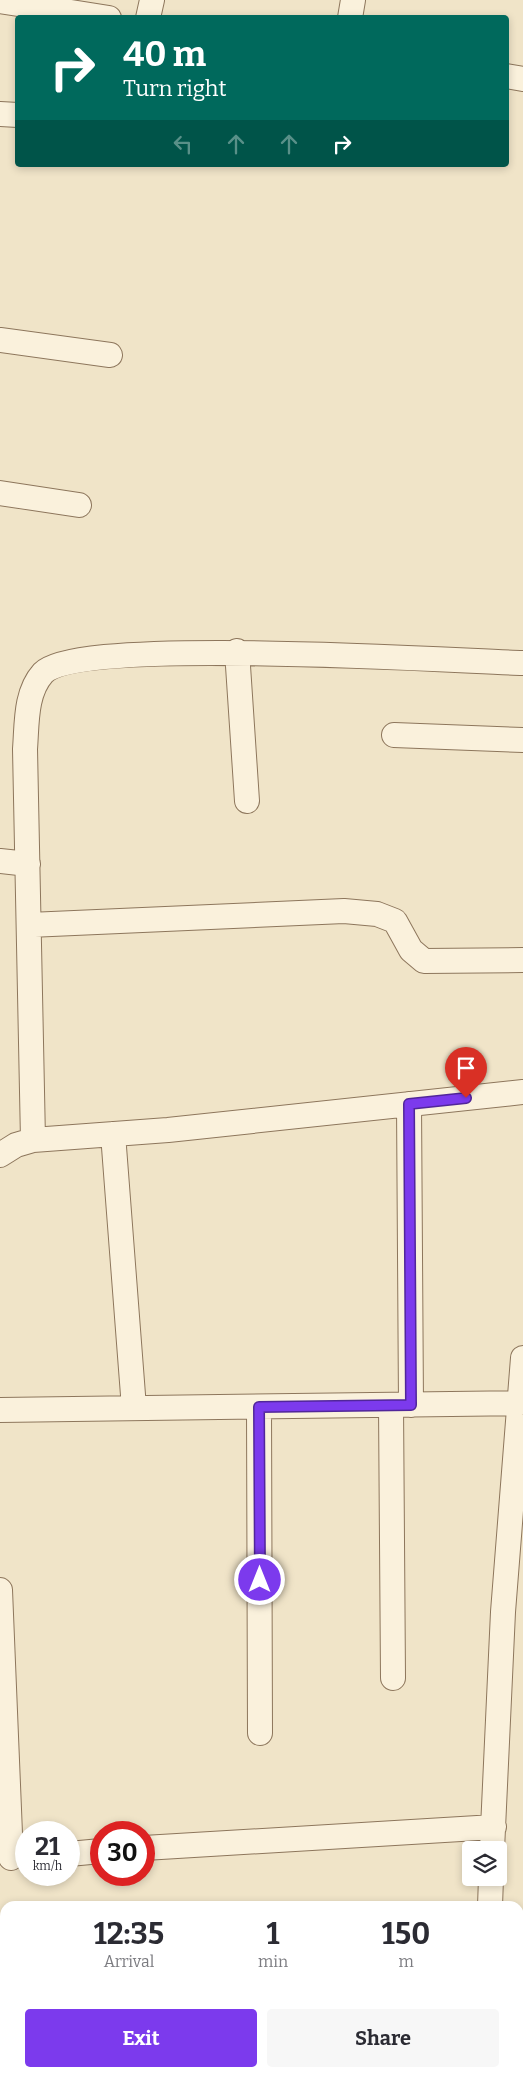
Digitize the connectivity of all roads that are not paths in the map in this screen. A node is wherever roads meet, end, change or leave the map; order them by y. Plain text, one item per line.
1 (152, 0) edge
2 (354, 0) edge
3 (0, 1) edge
4 (90, 15) edge
5 (149, 15) edge
6 (351, 15) edge
7 (509, 77) edge
8 (523, 79) edge
9 (0, 114) edge
10 (15, 115) edge
11 (0, 340) edge
12 (110, 355) dead end
13 (0, 493) edge
14 (79, 505) dead end
15 (237, 652) junction
16 (523, 664) edge
17 (394, 735) dead end
18 (523, 740) edge
19 (247, 801) dead end
20 (0, 860) edge
21 (28, 864) junction
22 (29, 925) junction
23 (523, 960) edge
24 (523, 1092) edge
25 (409, 1104) junction
26 (113, 1134) junction
27 (33, 1140) junction
28 (0, 1155) edge
29 (523, 1358) edge
30 (520, 1403) junction
31 (401, 1405) junction
32 (259, 1407) junction
33 (134, 1408) junction
34 (0, 1410) edge
35 (0, 1590) edge
36 (513, 1613) edge
37 (393, 1678) dead end
38 (260, 1733) dead end
39 (493, 1838) edge
40 (155, 1848) edge
41 (12, 1858) edge
42 (491, 1886) edge
43 (490, 1901) edge
44 (168, 2077) edge
45 (220, 2077) edge

1 - 5 street
2 - 6 street
3 - 4 street
7 - 8 street
9 - 10 street
11 - 12 street
13 - 14 street
15 - 16 street
15 - 19 street
15 - 21 street
17 - 18 street
20 - 21 street
21 - 22 street
22 - 23 street
22 - 27 street
24 - 25 street
25 - 26 street
25 - 31 street
26 - 27 street
26 - 33 street
27 - 28 street
29 - 30 street
30 - 31 street
30 - 36 street
31 - 32 street
31 - 37 street
32 - 33 street
32 - 38 street
33 - 34 street
35 - 41 street
36 - 39 street
39 - 40 street
42 - 43 street
44 - 45 lane

